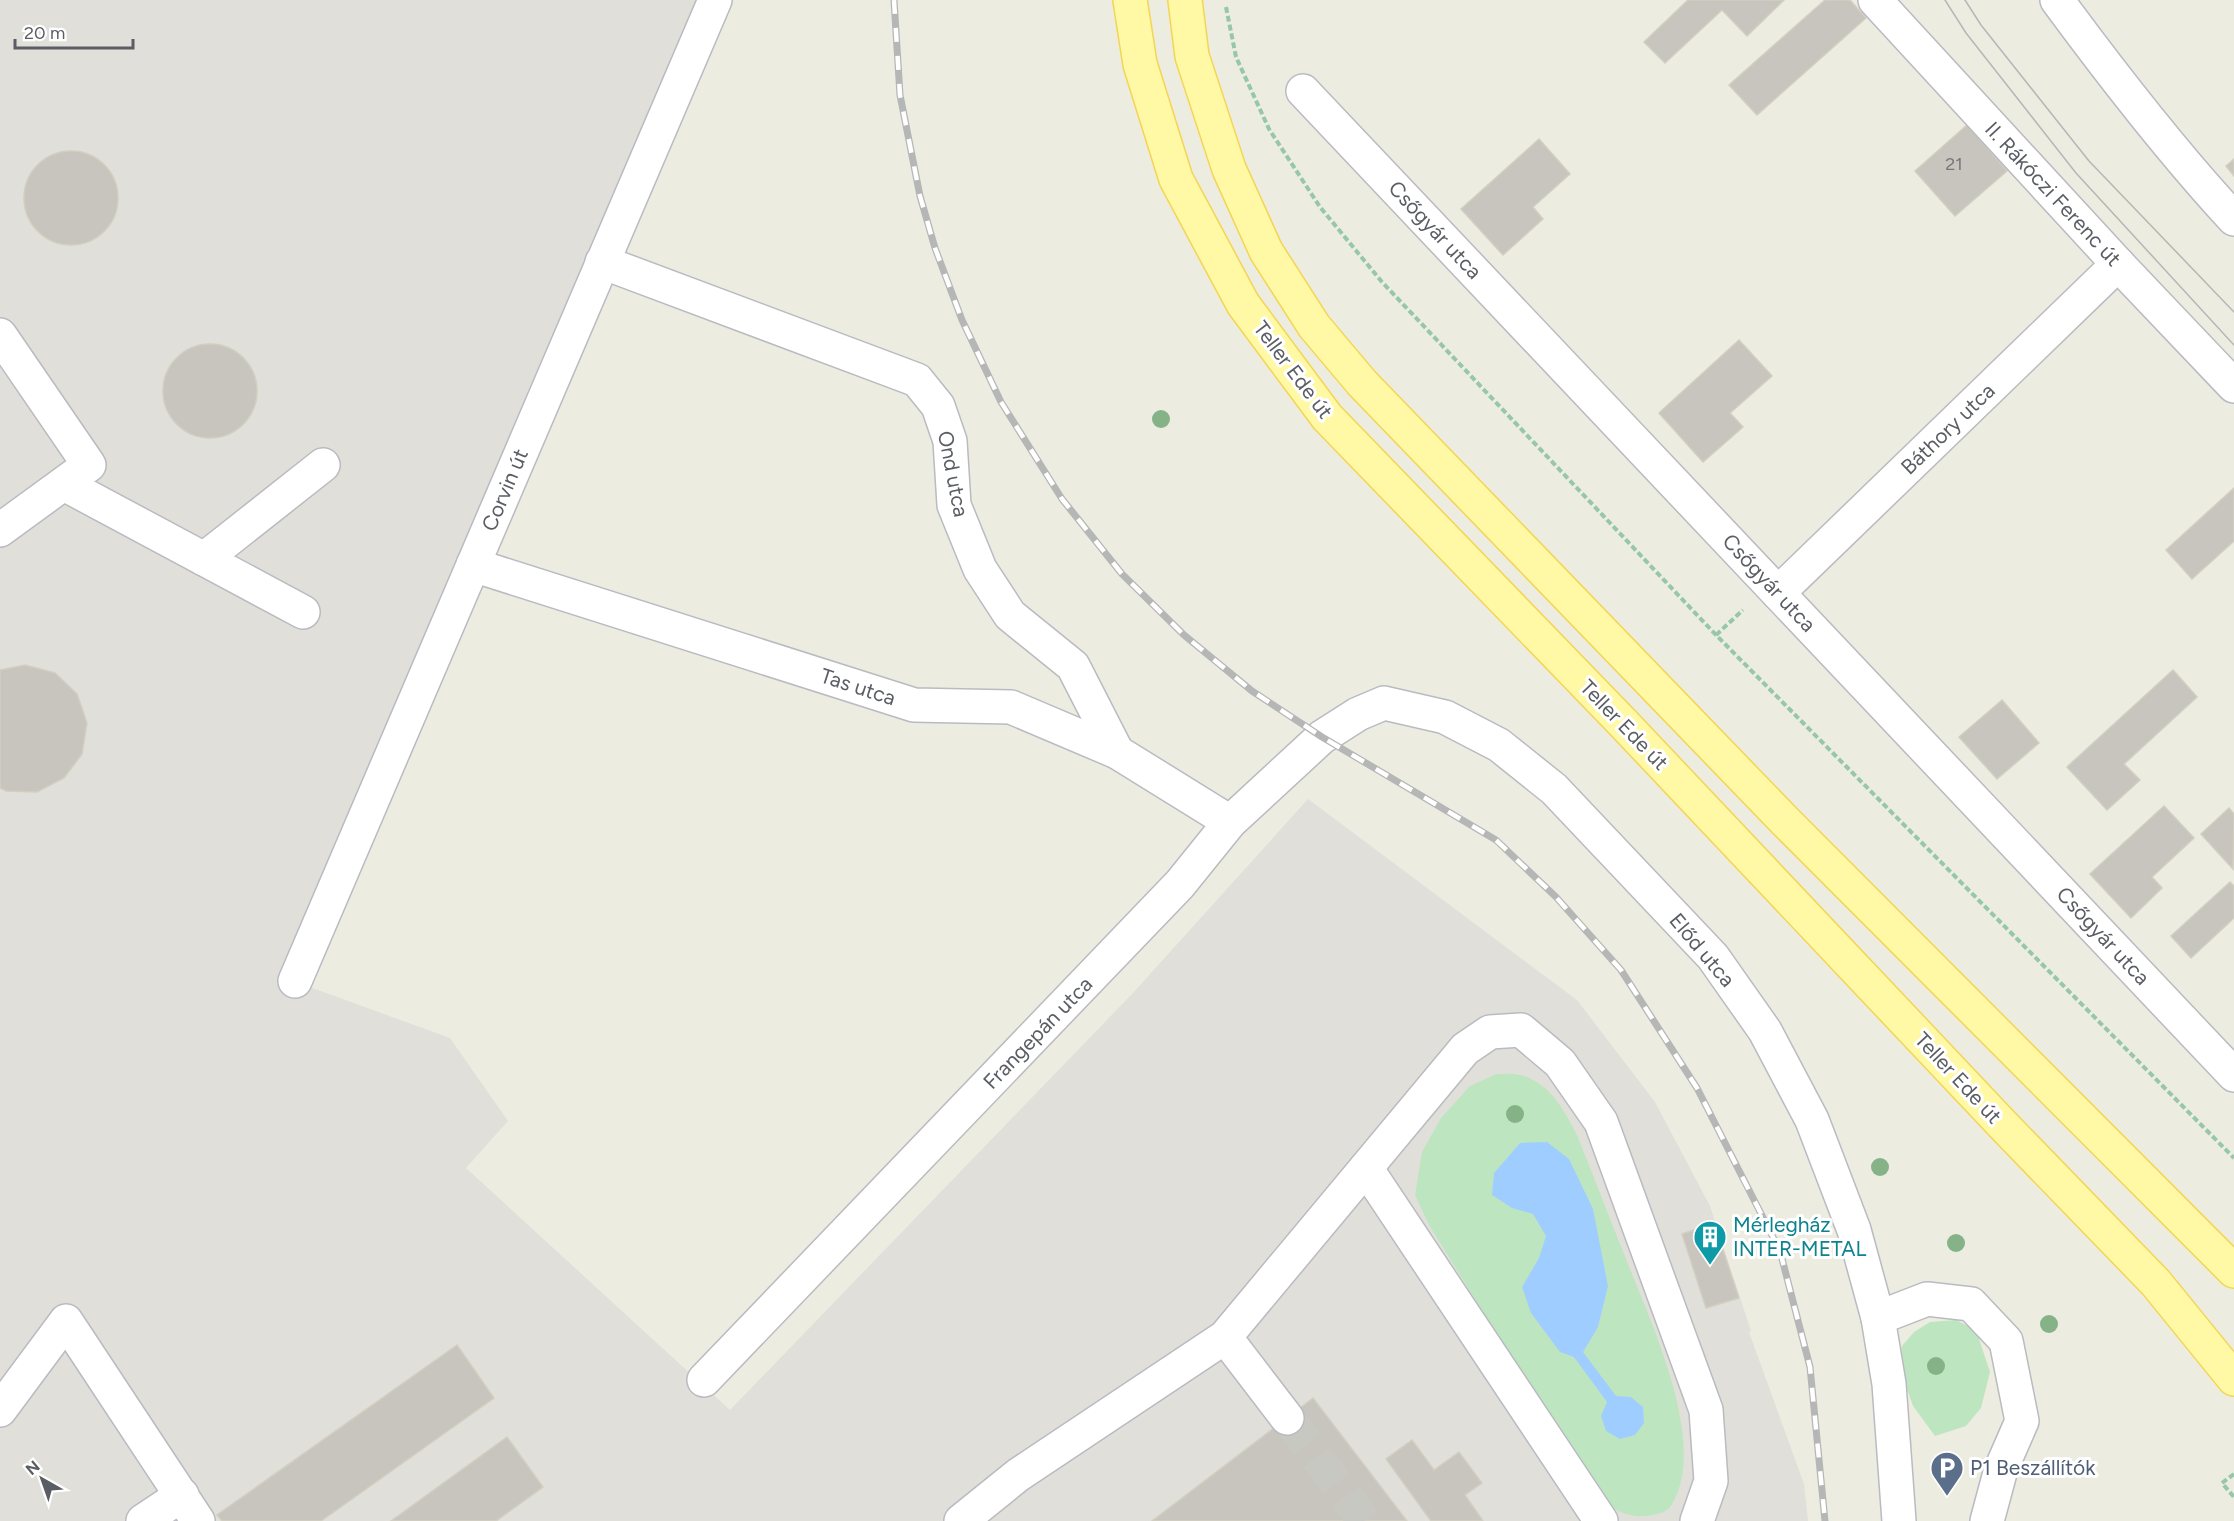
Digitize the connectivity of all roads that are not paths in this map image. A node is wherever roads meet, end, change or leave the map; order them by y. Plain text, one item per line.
1 (715, 0) edge
2 (1130, 0) edge
3 (1185, 0) edge
4 (1875, 0) edge
5 (2057, 0) edge
6 (1303, 91) dead end
7 (2234, 219) edge
8 (602, 262) junction
9 (2118, 264) junction
10 (0, 335) edge
11 (2234, 386) edge
12 (323, 465) dead end
13 (64, 484) junction
14 (0, 530) edge
15 (204, 559) junction
16 (473, 564) junction
17 (1778, 593) junction
18 (303, 612) dead end
19 (1384, 702) joint
20 (1117, 752) junction
21 (1230, 822) junction
22 (296, 981) dead end
23 (2234, 1075) edge
24 (1366, 1168) junction
25 (2234, 1271) edge
26 (1878, 1318) junction
27 (1225, 1336) junction
28 (2234, 1379) edge
29 (704, 1380) dead end
30 (0, 1410) edge
31 (1287, 1418) tunnel mouth
32 (190, 1508) edge
33 (143, 1521) edge
34 (961, 1521) edge
35 (1601, 1521) edge
36 (1697, 1521) edge
37 (1899, 1521) edge
38 (1987, 1521) edge

1 - 8 street, Corvin út
2 - 28 main road, Teller Ede út
3 - 25 main road, Teller Ede út
4 - 9 street, II. Rákóczi Ferenc út
5 - 7 street
6 - 17 street, Csőgyár utca
8 - 16 street, Corvin út
8 - 20 street, Ond utca
9 - 11 street, II. Rákóczi Ferenc út
9 - 17 street, Báthory utca
10 - 13 street
12 - 15 street
13 - 14 street
13 - 15 street
15 - 18 street
16 - 20 street, Tas utca
16 - 22 street, Corvin út
17 - 23 street, Csőgyár utca
19 - 21 street, Frangepán utca
19 - 26 street, Előd utca
20 - 21 street, Tas utca
21 - 29 street, Frangepán utca
24 - 27 street
24 - 35 street
24 - 36 street
26 - 37 street, Előd utca
26 - 38 street
27 - 31 street
27 - 34 street
30 - 32 street
32 - 33 street

